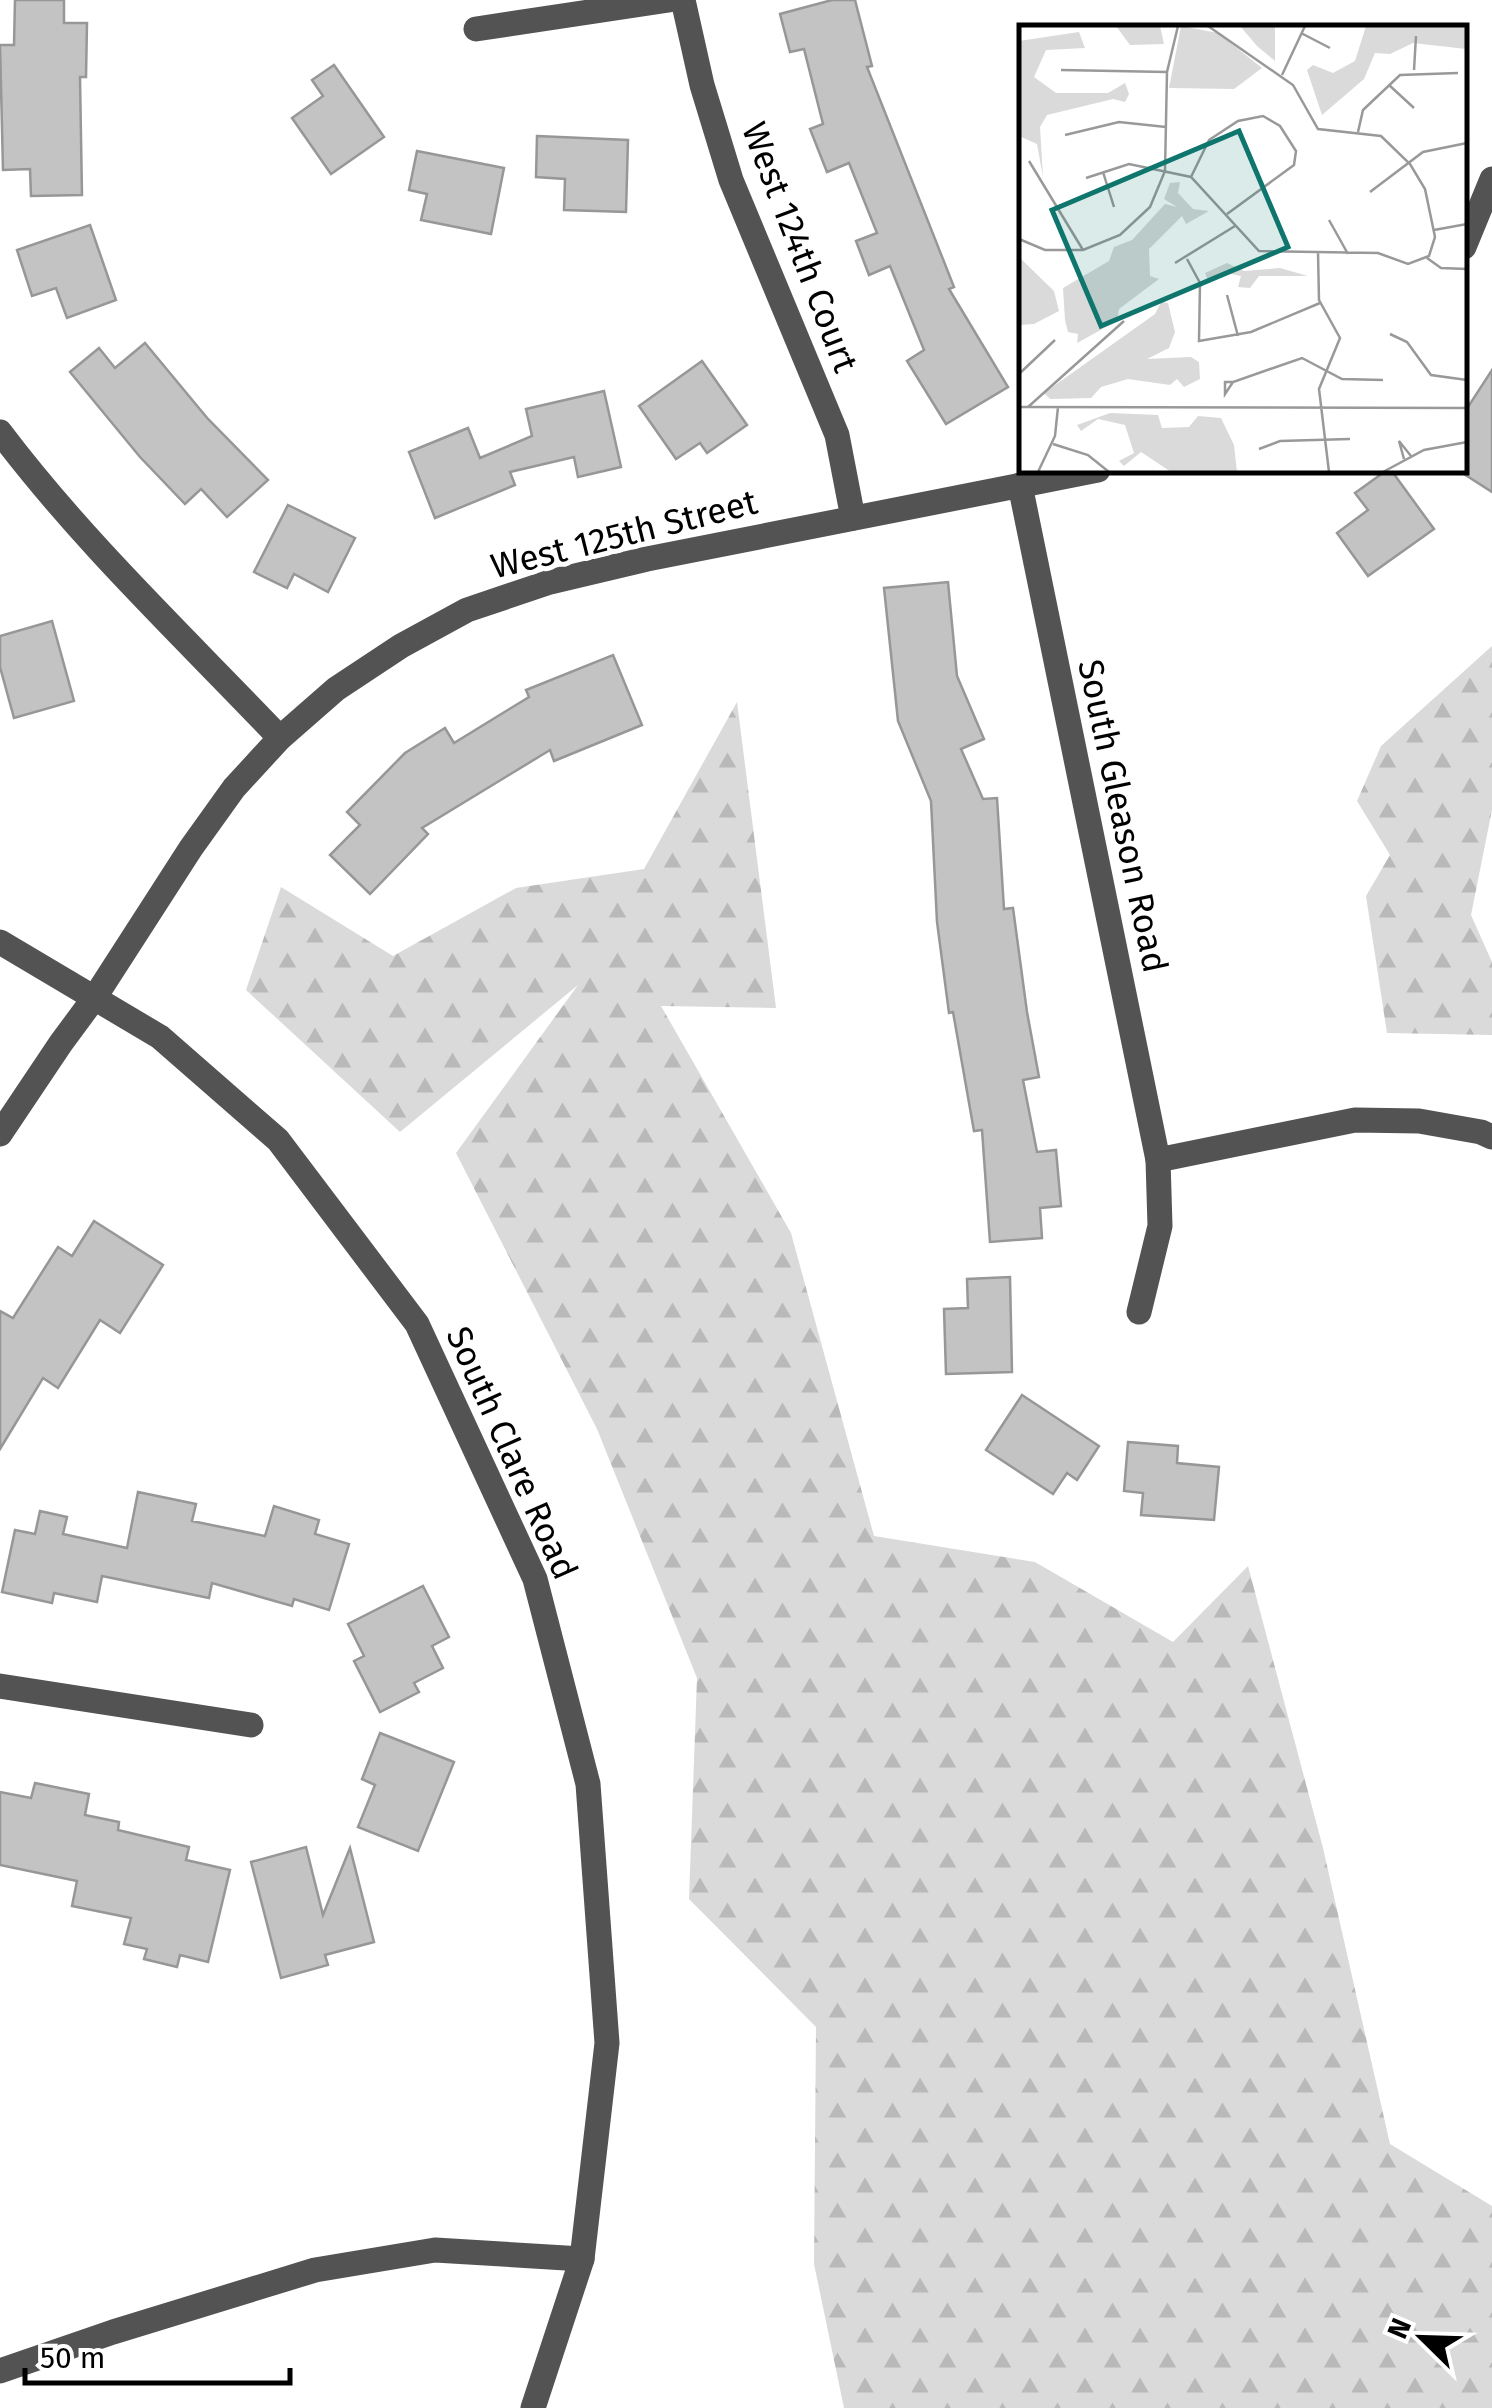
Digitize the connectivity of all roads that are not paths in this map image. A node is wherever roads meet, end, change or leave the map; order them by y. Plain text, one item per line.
1 (669, 0) edge
2 (682, 0) edge
3 (476, 29) dead end
4 (1492, 180) edge
5 (1467, 240) edge
6 (0, 432) edge
7 (1088, 472) edge
8 (1020, 485) junction
9 (854, 518) junction
10 (280, 738) junction
11 (0, 942) edge
12 (96, 997) junction
13 (0, 1134) edge
14 (1492, 1137) edge
15 (1158, 1160) junction
16 (1140, 1312) dead end
17 (0, 1686) edge
18 (252, 1725) dead end
19 (582, 2259) junction
20 (0, 2371) edge
21 (533, 2408) edge

1 - 3 street
2 - 9 street, West 124th Court
4 - 5 street
6 - 10 street
7 - 8 street, West 125th Street
8 - 9 street, West 125th Street
8 - 15 street, South Gleason Road
9 - 10 street, West 125th Street
10 - 12 street, West 125th Street
11 - 12 street, South Clare Road
12 - 13 street, West 125th Street
12 - 19 street, South Clare Road
14 - 15 street
15 - 16 street, South Gleason Road
17 - 18 street
19 - 20 street
19 - 21 street, South Clare Road

